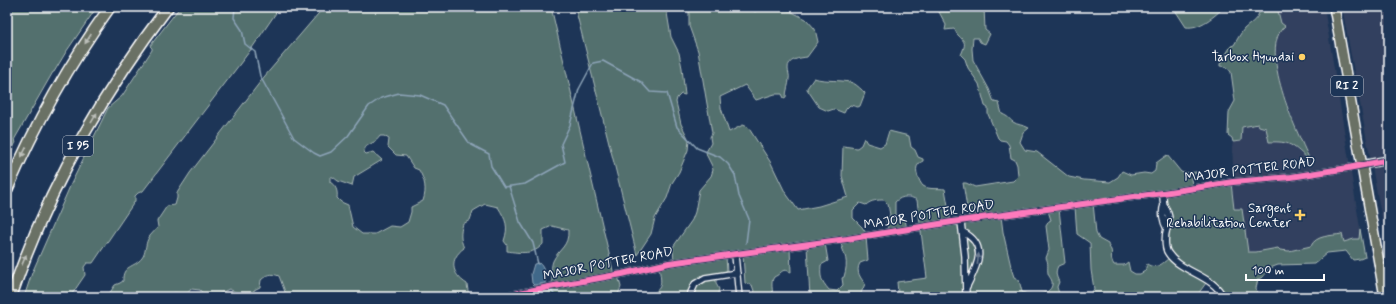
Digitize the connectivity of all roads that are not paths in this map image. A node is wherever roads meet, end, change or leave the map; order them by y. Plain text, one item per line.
1 (110, 7) edge
2 (168, 7) edge
3 (1334, 7) edge
4 (1389, 160) edge
5 (1362, 165) junction
6 (7, 190) edge
7 (1163, 193) junction
8 (961, 222) junction
9 (963, 232) junction
10 (735, 255) junction
11 (737, 273) junction
12 (965, 290) junction
13 (11, 297) edge
14 (500, 297) edge
15 (689, 297) edge
16 (739, 297) edge
17 (966, 297) edge
18 (1223, 297) edge
19 (1385, 297) edge

1 -> 6 highway
13 -> 2 highway, I 95
3 - 5 main road, RI 2
4 - 5 street
5 - 7 street, MAJOR POTTER ROAD
5 - 19 main road, RI 2
7 - 8 street, MAJOR POTTER ROAD
7 - 18 street
8 - 9 street
8 - 10 street, MAJOR POTTER ROAD
9 - 12 street
12 -> 9 street
10 - 11 street
10 - 14 street, MAJOR POTTER ROAD
11 - 15 street
11 - 16 street
12 - 17 street

